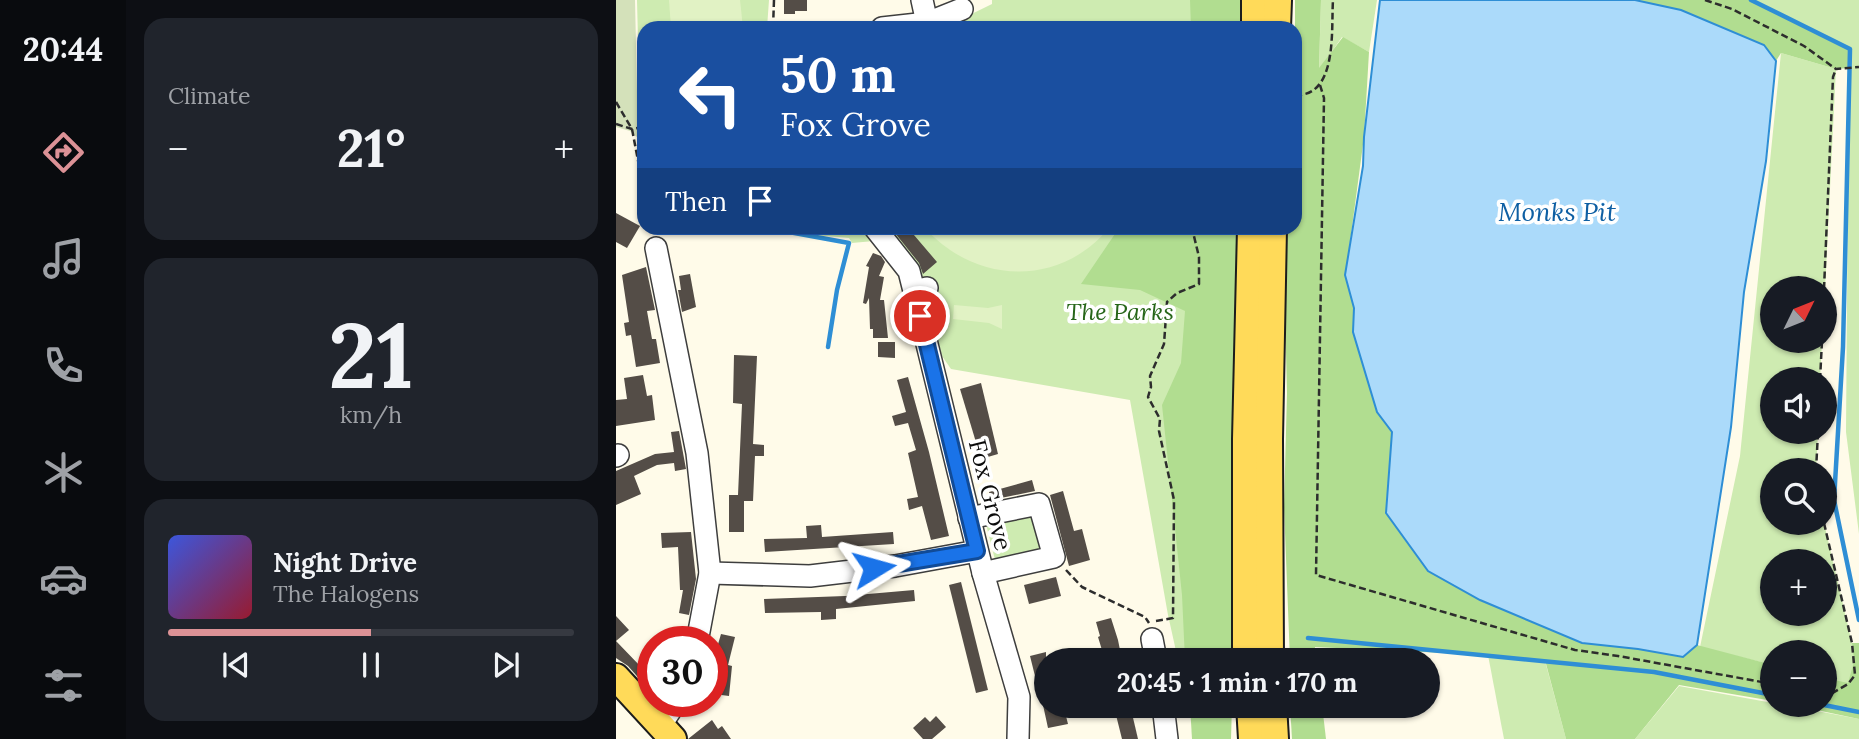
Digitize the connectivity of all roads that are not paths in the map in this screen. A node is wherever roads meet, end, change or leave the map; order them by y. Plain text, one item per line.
1 (922, 0) edge
2 (1255, 0) edge
3 (1278, 0) edge
4 (962, 9) dead end
5 (927, 21) edge
6 (932, 21) edge
7 (1255, 21) edge
8 (1277, 21) edge
9 (881, 235) edge
10 (1251, 235) edge
11 (1273, 235) edge
12 (656, 248) dead end
13 (969, 519) junction
14 (977, 551) junction
15 (710, 573) junction
16 (982, 573) junction
17 (700, 626) edge
18 (1247, 648) edge
19 (1270, 648) edge
20 (616, 677) edge
21 (1165, 718) edge
22 (1251, 718) edge
23 (1274, 718) edge
24 (1017, 731) edge
25 (667, 732) edge
26 (1167, 739) edge
27 (1252, 739) edge
28 (1275, 739) edge

1 - 5 street
2 - 7 main road
3 - 8 main road
4 - 6 street
9 - 13 street, Fox Grove
10 - 18 main road
11 - 19 main road
12 - 15 street
13 - 14 street, Fox Grove
13 - 16 street
14 - 15 street
14 - 16 street, Fox Grove
15 - 17 street
16 - 24 street, Fox Grove
20 - 25 main road
21 - 26 street
22 - 27 main road
23 - 28 main road

